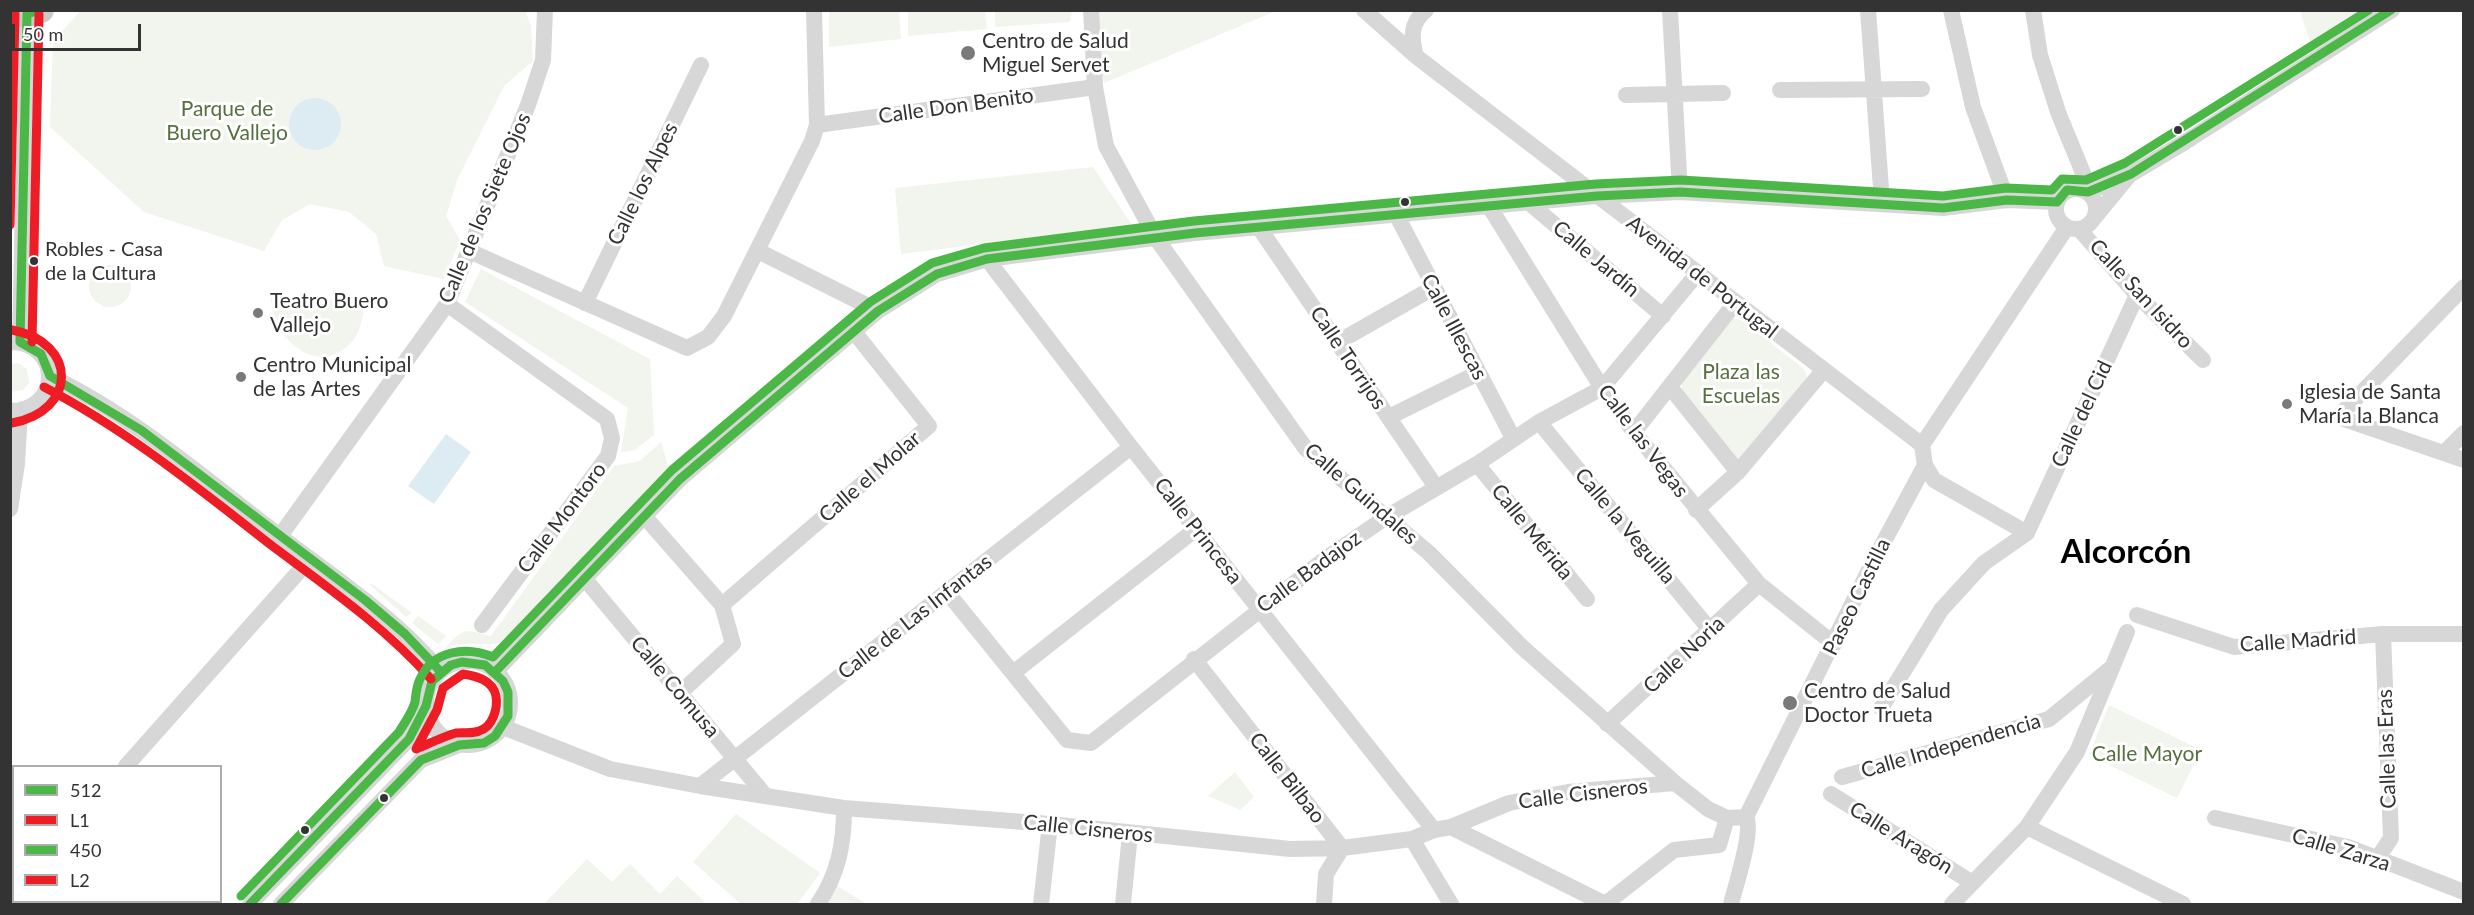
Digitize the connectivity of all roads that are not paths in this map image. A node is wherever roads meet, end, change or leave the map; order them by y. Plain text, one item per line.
1 (545, 10) edge
2 (814, 10) edge
3 (1091, 10) edge
4 (1426, 10) edge
5 (1670, 10) edge
6 (1868, 10) edge
7 (1951, 10) edge
8 (2033, 10) edge
9 (2392, 10) edge
10 (26, 12) edge
11 (1368, 12) edge
12 (1417, 57) junction
13 (701, 65) dead end
14 (1095, 87) junction
15 (1922, 89) dead end
16 (1780, 90) dead end
17 (1874, 90) junction
18 (1675, 93) junction
19 (1724, 93) dead end
20 (1626, 95) dead end
21 (817, 125) junction
22 (2131, 174) junction
23 (2083, 190) junction
24 (1680, 192) junction
25 (1597, 196) junction
26 (2007, 200) junction
27 (1528, 202) junction
28 (1882, 202) junction
29 (2057, 202) junction
30 (1489, 207) junction
31 (1397, 216) junction
32 (2095, 217) junction
33 (2073, 228) junction
34 (1260, 229) junction
35 (1156, 238) junction
36 (469, 251) junction
37 (758, 251) junction
38 (987, 259) junction
39 (1697, 274) junction
40 (2463, 287) edge
41 (1433, 288) junction
42 (2137, 295) junction
43 (585, 303) junction
44 (1735, 303) junction
45 (447, 304) junction
46 (878, 311) junction
47 (1663, 316) junction
48 (855, 333) junction
49 (15, 342) edge
50 (1338, 342) junction
51 (2203, 360) dead end
52 (1823, 371) junction
53 (1478, 373) junction
54 (50, 376) junction
55 (1670, 387) junction
56 (1602, 388) junction
57 (15, 411) edge
58 (1389, 417) junction
59 (1539, 422) junction
60 (1634, 432) junction
61 (2463, 433) edge
62 (1514, 438) junction
63 (1922, 445) junction
64 (1131, 447) junction
65 (2444, 453) junction
66 (2463, 460) edge
67 (1477, 464) junction
68 (1925, 465) junction
69 (1738, 472) junction
70 (1436, 487) junction
71 (10, 509) edge
72 (1696, 510) junction
73 (645, 517) junction
74 (1385, 518) junction
75 (1196, 529) junction
76 (2027, 533) junction
77 (280, 536) junction
78 (310, 559) junction
79 (584, 578) junction
80 (1759, 584) junction
81 (947, 592) junction
82 (1587, 599) dead end
83 (722, 605) junction
84 (1258, 608) junction
85 (2137, 615) dead end
86 (482, 625) dead end
87 (1711, 631) junction
88 (2127, 632) dead end
89 (2383, 634) junction
90 (2463, 634) edge
91 (1834, 644) junction
92 (1194, 660) junction
93 (2114, 667) junction
94 (440, 671) junction
95 (495, 672) junction
96 (1013, 673) junction
97 (680, 693) junction
98 (426, 706) junction
99 (1881, 708) dead end
100 (1607, 724) junction
101 (503, 727) junction
102 (459, 745) junction
103 (735, 759) junction
104 (127, 765) edge
105 (1842, 777) dead end
106 (1675, 783) junction
107 (700, 786) junction
108 (1831, 794) dead end
109 (765, 795) junction
110 (844, 808) junction
111 (1746, 817) junction
112 (1727, 818) junction
113 (2215, 818) dead end
114 (1050, 824) junction
115 (2027, 827) junction
116 (1442, 828) junction
117 (1130, 834) junction
118 (1412, 839) junction
119 (1719, 845) junction
120 (1342, 848) junction
121 (1744, 850) junction
122 (2377, 859) junction
123 (1971, 882) junction
124 (2463, 892) edge
125 (250, 904) edge
126 (280, 904) edge
127 (818, 904) edge
128 (1041, 904) edge
129 (1124, 904) edge
130 (1324, 904) edge
131 (1451, 904) edge
132 (1731, 904) edge
133 (1952, 904) edge
134 (2183, 904) edge

1 - 36 street, Calle de los Siete Ojos
2 - 21 street
3 - 14 street, Calle Guindales
4 - 12 street
5 - 18 street
6 - 17 street
7 - 26 street
8 - 23 street
9 - 22 street
10 - 49 street
11 - 12 street, Avenida de Portugal
12 - 25 street, Avenida de Portugal
13 - 43 street, Calle los Alpes
14 - 21 street, Calle Don Benito
14 - 35 street, Calle Guindales
15 - 17 street
16 - 17 street
17 - 28 street
18 - 19 street
18 - 20 street
18 - 24 street
21 - 37 street
22 - 23 street
22 - 32 street
23 - 29 street
23 - 32 street
24 - 25 street
24 - 28 street
25 - 27 street
25 - 39 street, Avenida de Portugal
26 - 28 street
26 - 29 street
27 - 30 street
27 - 47 street, Calle Jardín
29 - 33 street
30 - 31 street
30 - 56 street, Calle las Vegas
31 - 34 street
31 - 41 street, Calle Illescas
32 - 33 street
33 - 42 street, Calle San Isidro
33 - 63 street
34 - 35 street
34 - 50 street, Calle Torrijos
35 - 38 street
35 - 74 street, Calle Guindales
36 - 43 street
36 - 45 street, Calle de los Siete Ojos
37 - 43 street
37 - 46 street
38 - 46 street
38 - 64 street, Calle Princesa
39 - 44 street, Avenida de Portugal
39 - 47 street, Calle Badajoz
40 - 65 street
41 - 50 street
41 - 53 street, Calle Illescas
42 - 51 street, Calle San Isidro
42 - 76 street, Calle del Cid
44 - 52 street, Avenida de Portugal
44 - 55 street
45 - 77 street, Calle de los Siete Ojos
45 - 86 street, Calle Montoro
46 - 48 street
47 - 56 street, Calle Badajoz
48 - 73 street
48 - 83 street, Calle el Molar
49 - 54 street
50 - 58 street, Calle Torrijos
52 - 63 street, Avenida de Portugal
52 - 69 street
53 - 58 street
53 - 62 street, Calle Illescas
54 - 57 street
54 - 77 street
55 - 60 street
55 - 69 street
56 - 59 street, Calle Badajoz
56 - 60 street, Calle las Vegas
57 - 71 street
58 - 70 street, Calle Torrijos
59 - 62 street, Calle Badajoz
59 - 87 street, Calle la Veguilla
60 - 72 street, Calle las Vegas
61 - 65 street
62 - 67 street, Calle Badajoz
63 - 68 street
64 - 75 street, Calle Princesa
64 - 81 street, Calle de Las Infantas
65 - 66 street
67 - 70 street, Calle Badajoz
67 - 82 street, Calle Mérida
68 - 76 street
68 - 91 street, Paseo Castilla
69 - 72 street
70 - 74 street, Calle Badajoz
72 - 80 street, Calle las Vegas
73 - 79 street
73 - 83 street
74 - 84 street, Calle Badajoz
74 - 100 street, Calle Guindales
75 - 84 street, Calle Princesa
75 - 96 street
76 - 99 street
77 - 78 street
78 - 94 street
78 - 104 street
79 - 95 street
79 - 97 street, Calle Comusa
80 - 87 street, Calle Noria
80 - 91 street, Calle las Vegas
81 - 96 street, Calle Badajoz
81 - 103 street, Calle de Las Infantas
83 - 97 street
84 - 92 street, Calle Badajoz
84 - 116 street, Calle Princesa
85 - 89 street, Calle Madrid
87 - 100 street, Calle Noria
88 - 93 street
89 - 90 street, Calle Madrid
89 - 122 street, Calle las Eras
91 - 111 street, Paseo Castilla
92 - 96 street, Calle Badajoz
92 - 120 street, Calle Bilbao
93 - 105 street, Calle Independencia
93 - 115 street
94 - 95 street
94 - 98 street
95 - 101 street
97 - 103 street, Calle Comusa
98 - 102 street
98 - 125 street
100 - 106 street, Calle Guindales
101 - 102 street
101 - 107 street, Calle Cisneros
102 - 126 street
103 - 107 street, Calle de Las Infantas
103 - 109 street, Calle Comusa
106 - 112 street
106 - 116 street, Calle Cisneros
107 - 109 street, Calle Cisneros
108 - 123 street, Calle Aragón
109 - 110 street, Calle Cisneros
110 - 114 street, Calle Cisneros
110 - 127 street
111 - 112 street
111 - 121 street
112 - 119 street
113 - 122 street, Calle Zarza
114 - 117 street, Calle Cisneros
114 - 128 street
115 - 123 street
115 - 134 street
116 - 118 street, Calle Cisneros
116 - 119 street
117 - 120 street, Calle Cisneros
117 - 129 street
118 - 120 street, Calle Cisneros
118 - 131 street
119 - 121 street
120 - 130 street
121 - 132 street
122 - 124 street, Calle Zarza
123 - 133 street

